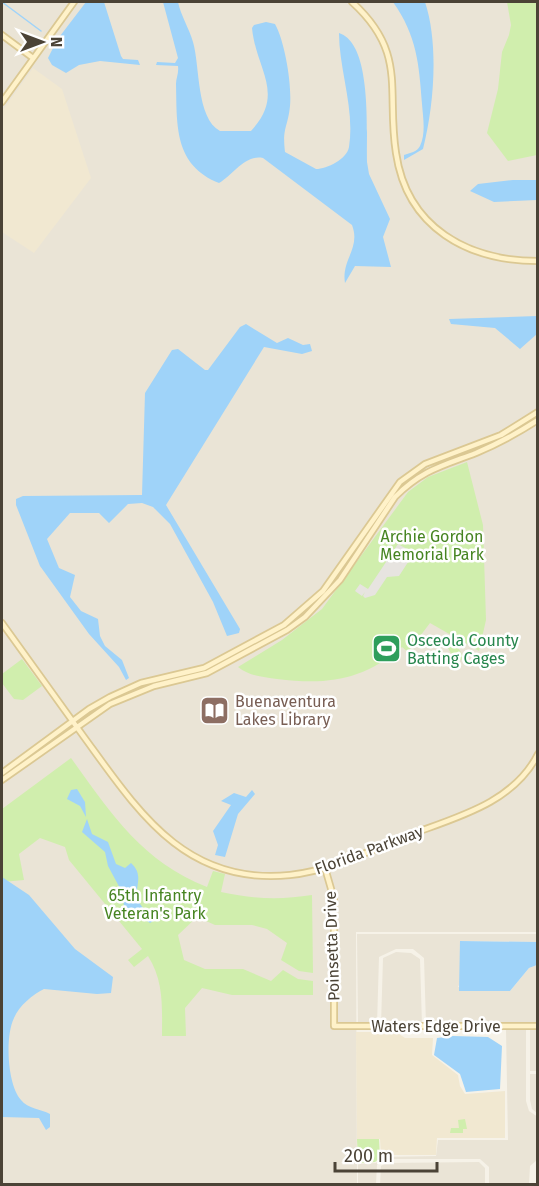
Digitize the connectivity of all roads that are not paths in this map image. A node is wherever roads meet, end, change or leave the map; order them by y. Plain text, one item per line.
1 (74, 2) edge
2 (352, 2) edge
3 (2, 35) edge
4 (33, 58) junction
5 (2, 102) edge
6 (537, 261) edge
7 (535, 414) edge
8 (537, 420) edge
9 (2, 623) edge
10 (74, 723) junction
11 (537, 754) edge
12 (2, 773) edge
13 (2, 780) edge
14 (325, 868) junction
15 (334, 1026) joint
16 (537, 1026) edge

1 - 4 street
2 - 6 street
3 - 4 street
4 - 5 street
7 - 8 street
7 - 10 street
8 - 10 street
9 - 10 street, Florida Parkway
10 - 12 street
10 - 13 street
10 - 14 street, Florida Parkway
11 - 14 street, Florida Parkway
14 - 15 street, Poinsetta Drive
15 - 16 street, Waters Edge Drive

